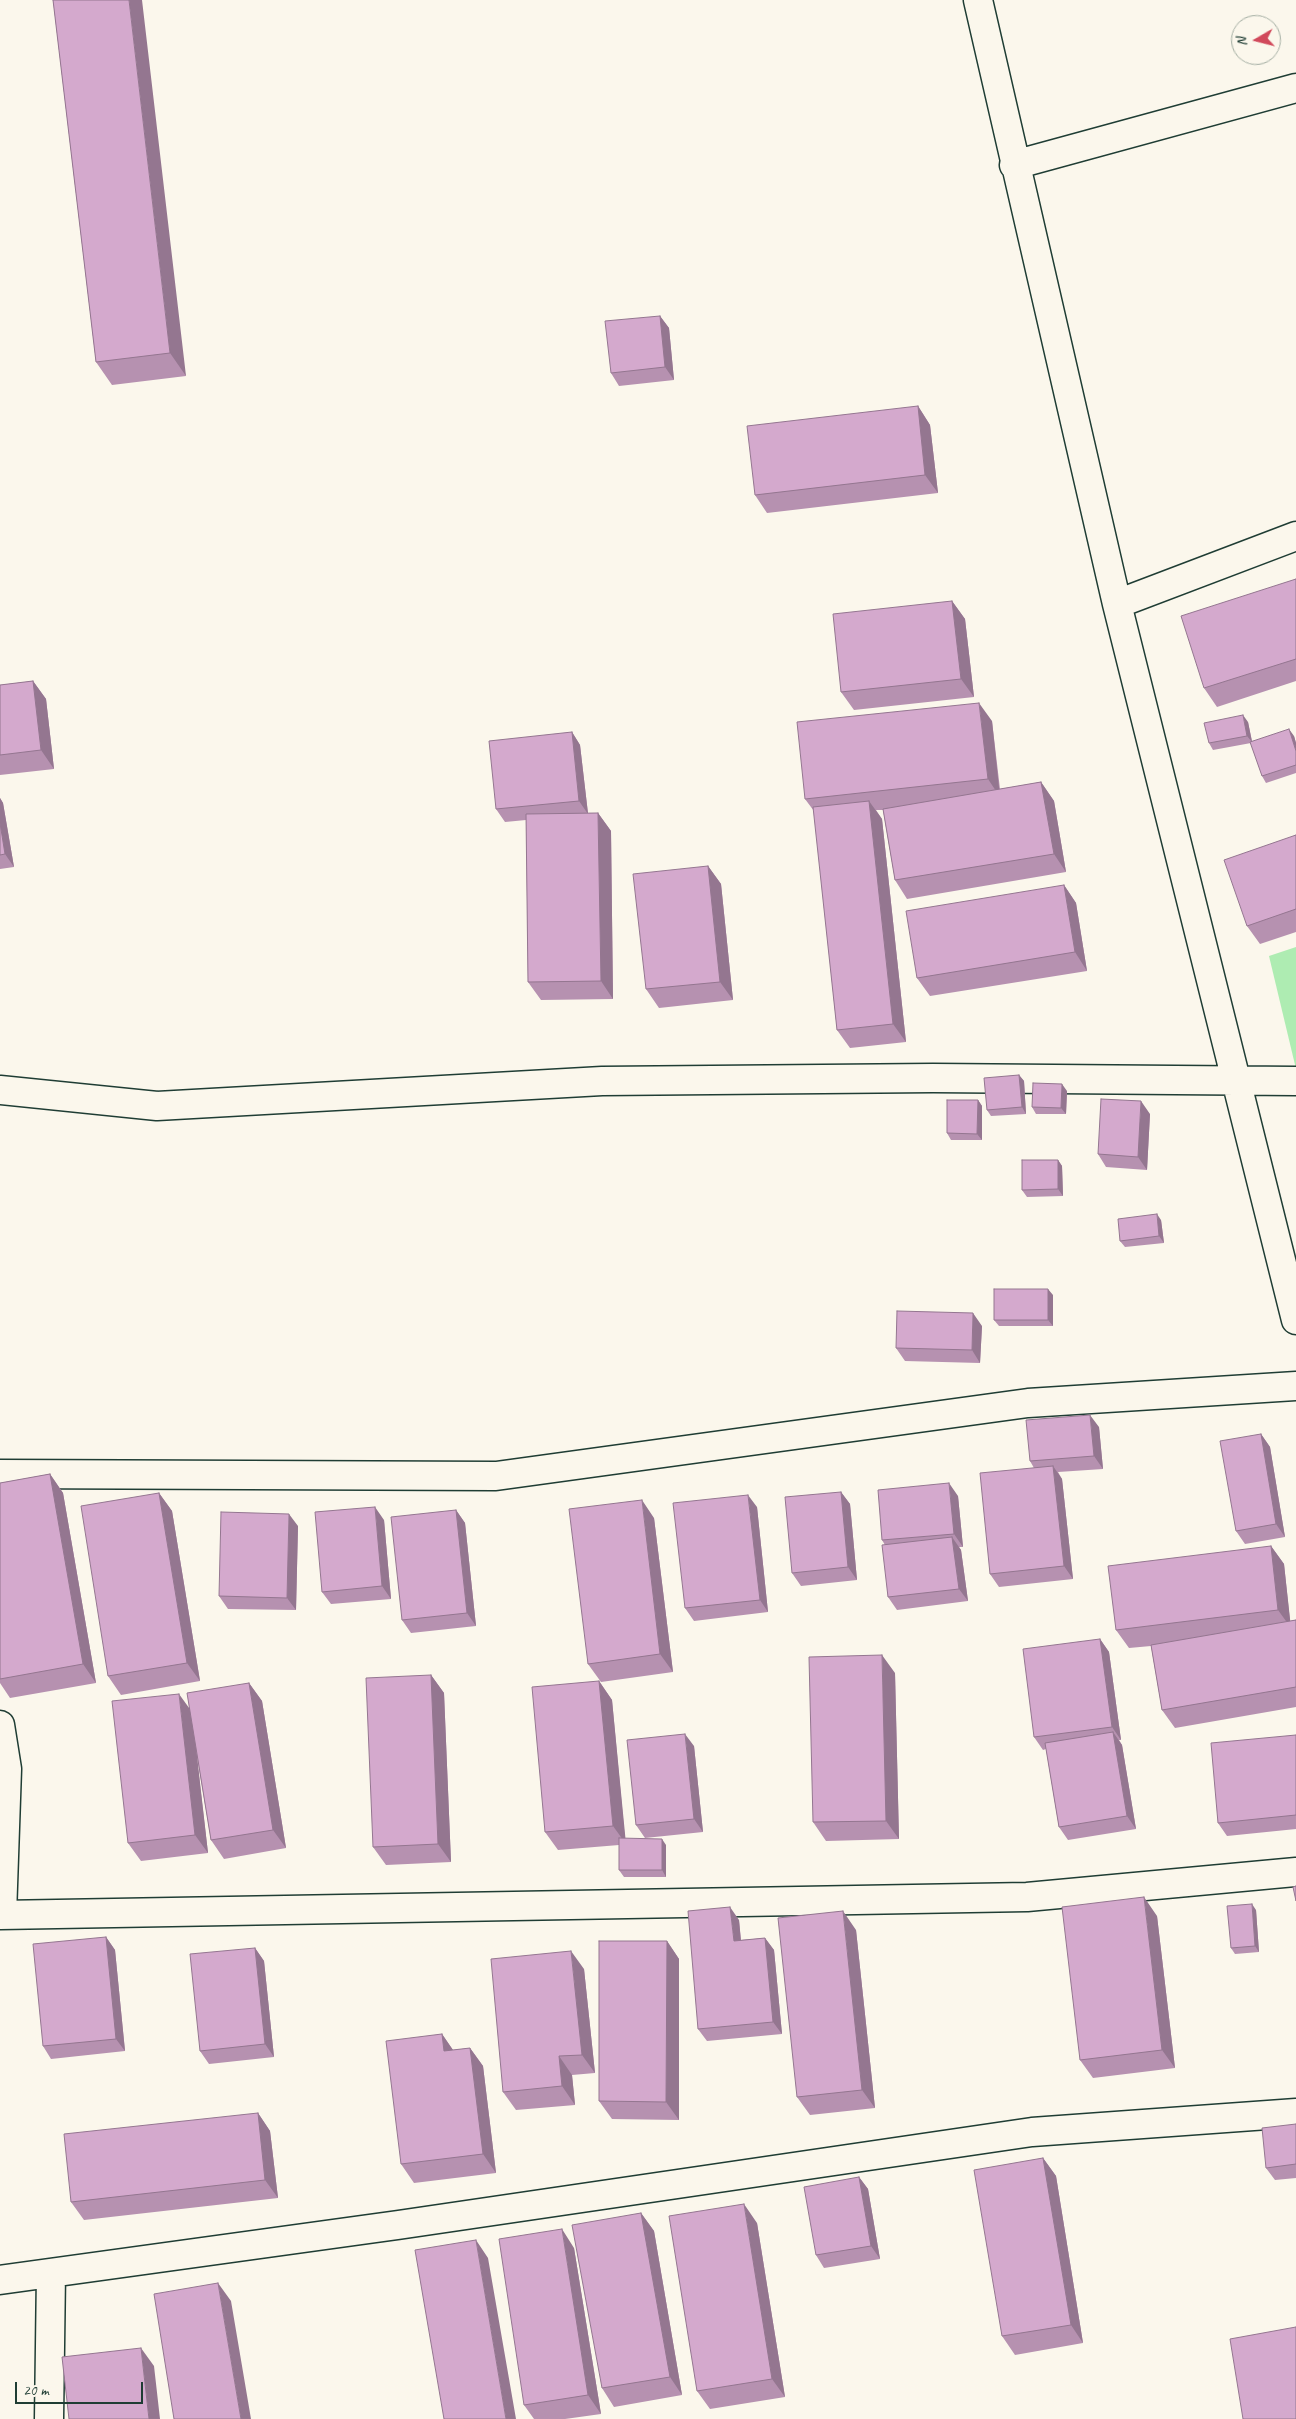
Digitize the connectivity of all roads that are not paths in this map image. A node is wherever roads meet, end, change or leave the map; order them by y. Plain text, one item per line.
1 (978, 0) edge
2 (1296, 88) edge
3 (1014, 165) junction
4 (1296, 536) edge
5 (1117, 604) junction
6 (1236, 1081) junction
7 (1296, 1081) edge
8 (0, 1090) edge
9 (1296, 1320) edge
10 (1296, 1386) edge
11 (0, 1474) edge
12 (0, 1725) edge
13 (1296, 1872) edge
14 (1, 1915) edge
15 (1296, 2113) edge
16 (51, 2273) junction
17 (0, 2280) edge
18 (48, 2419) edge

1 - 3 street
2 - 3 street
3 - 5 street
4 - 5 street
5 - 6 street
6 - 7 street
6 - 8 street
6 - 9 street
10 - 11 street
12 - 14 street
13 - 14 street
15 - 16 street
16 - 17 street
16 - 18 street

